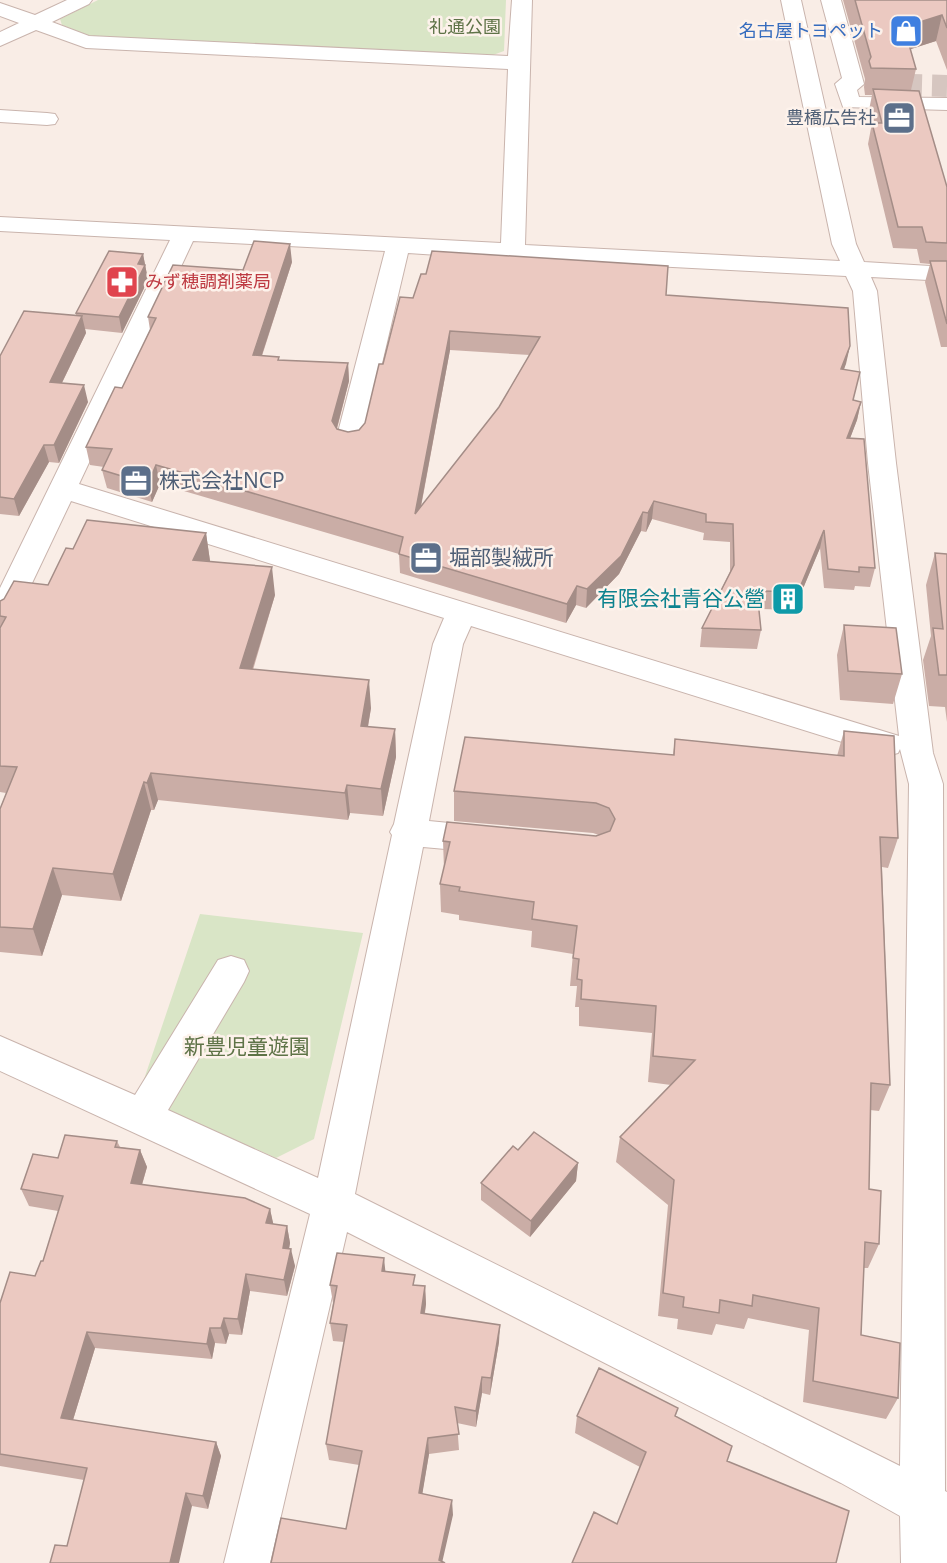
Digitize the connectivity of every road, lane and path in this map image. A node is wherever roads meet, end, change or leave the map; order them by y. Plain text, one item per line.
1 (82, 0) edge
2 (522, 0) edge
3 (791, 0) edge
4 (831, 0) edge
5 (0, 9) edge
6 (37, 23) junction
7 (0, 40) edge
8 (518, 63) junction
9 (808, 84) junction
10 (854, 84) junction
11 (947, 104) edge
12 (0, 116) edge
13 (47, 119) dead end
14 (0, 224) edge
15 (185, 234) junction
16 (398, 245) junction
17 (513, 253) junction
18 (855, 270) junction
19 (947, 274) edge
20 (350, 440) edge
21 (63, 489) junction
22 (461, 614) junction
23 (0, 619) edge
24 (917, 753) junction
25 (407, 832) junction
26 (523, 843) edge
27 (231, 971) dead end
28 (0, 1053) edge
29 (142, 1118) junction
30 (333, 1204) junction
31 (935, 1510) edge
32 (247, 1563) edge
33 (924, 1563) edge

1 - 6 street
2 - 8 street
3 - 9 street
4 - 10 street
5 - 6 street
6 - 7 street
6 - 8 street
8 - 17 street
9 - 10 street
9 - 18 street
10 - 11 street
12 - 13 street
14 - 15 street
15 - 16 street
15 - 21 street
16 - 17 street
16 - 20 street
17 - 18 street
18 - 19 street
18 - 24 street
21 - 22 street
21 - 23 street
22 - 24 street
22 - 25 street
24 - 31 street
25 - 26 street
25 - 30 street
27 - 29 street
28 - 29 street
29 - 30 street
30 - 31 street
30 - 32 street
31 - 33 street

